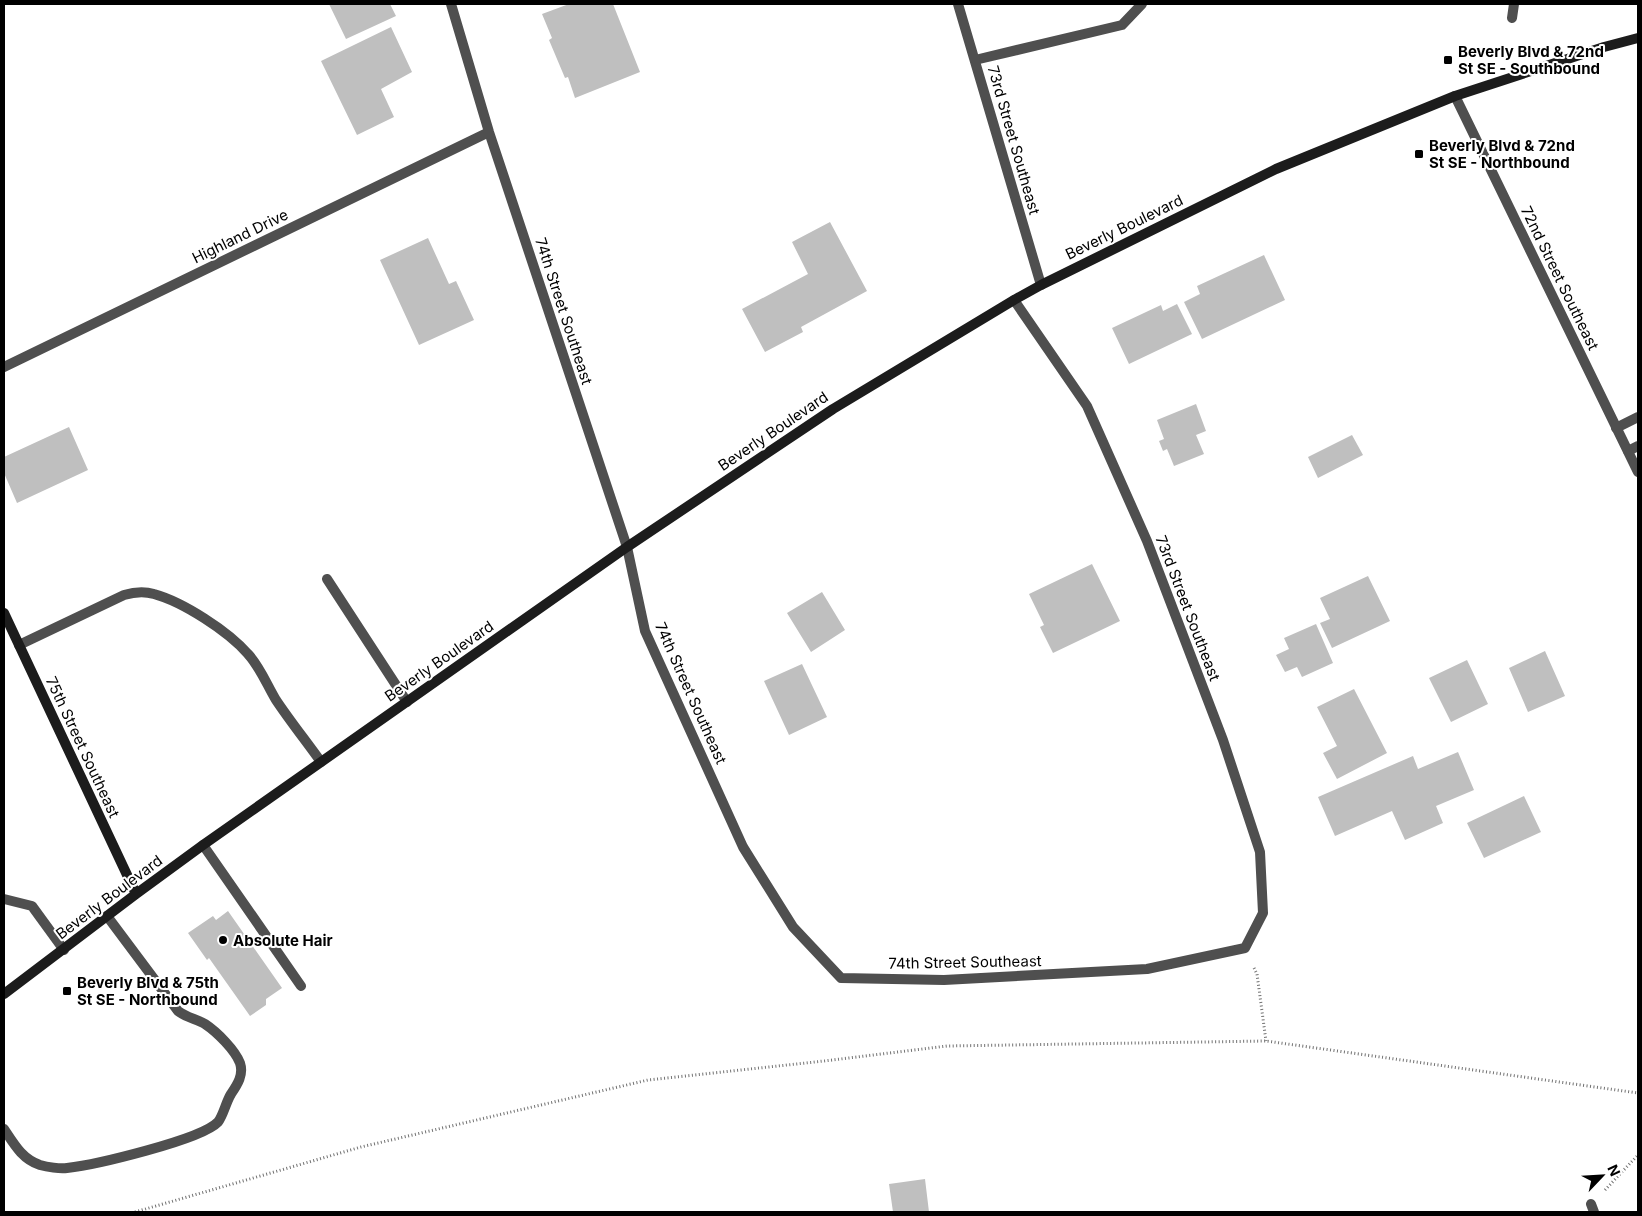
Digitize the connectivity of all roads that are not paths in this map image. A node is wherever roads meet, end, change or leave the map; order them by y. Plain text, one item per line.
1 (451, 4) edge
2 (958, 4) edge
3 (1142, 4) edge
4 (1514, 4) edge
5 (1512, 18) dead end
6 (1638, 38) edge
7 (975, 60) junction
8 (1455, 96) junction
9 (489, 132) junction
10 (1040, 285) junction
11 (1014, 300) junction
12 (4, 367) edge
13 (1638, 418) edge
14 (1616, 428) junction
15 (1638, 446) edge
16 (1628, 451) junction
17 (1638, 472) edge
18 (627, 547) junction
19 (327, 579) dead end
20 (4, 613) edge
21 (19, 645) junction
22 (407, 702) junction
23 (321, 762) junction
24 (203, 846) junction
25 (136, 894) junction
26 (4, 899) edge
27 (107, 916) junction
28 (1245, 948) joint
29 (64, 950) junction
30 (301, 986) dead end
31 (4, 994) edge
32 (4, 1128) edge

1 - 9 street, 74th Street Southeast
2 - 7 street, 73rd Street Southeast
3 - 7 street
4 - 5 street
6 - 8 main road, Beverly Boulevard
7 - 10 street, 73rd Street Southeast
8 - 10 main road, Beverly Boulevard
8 - 14 street, 72nd Street Southeast
9 - 12 street, Highland Drive
9 - 18 street, 74th Street Southeast
10 - 11 main road, Beverly Boulevard
11 - 18 main road, Beverly Boulevard
11 - 28 street, 73rd Street Southeast
13 - 14 street
14 - 16 street, 72nd Street Southeast
15 - 16 street
16 - 17 street, 72nd Street Southeast
18 - 22 main road, Beverly Boulevard
18 - 28 street, 74th Street Southeast
19 - 22 street
20 - 21 main road, 75th Street Southeast
21 - 23 street
21 - 25 main road, 75th Street Southeast
22 - 23 main road, Beverly Boulevard
23 - 24 main road, Beverly Boulevard
24 - 25 main road, Beverly Boulevard
24 - 30 street
25 - 27 main road, Beverly Boulevard
26 - 29 street
27 - 29 main road, Beverly Boulevard
27 - 32 street
29 - 31 main road, Beverly Boulevard

